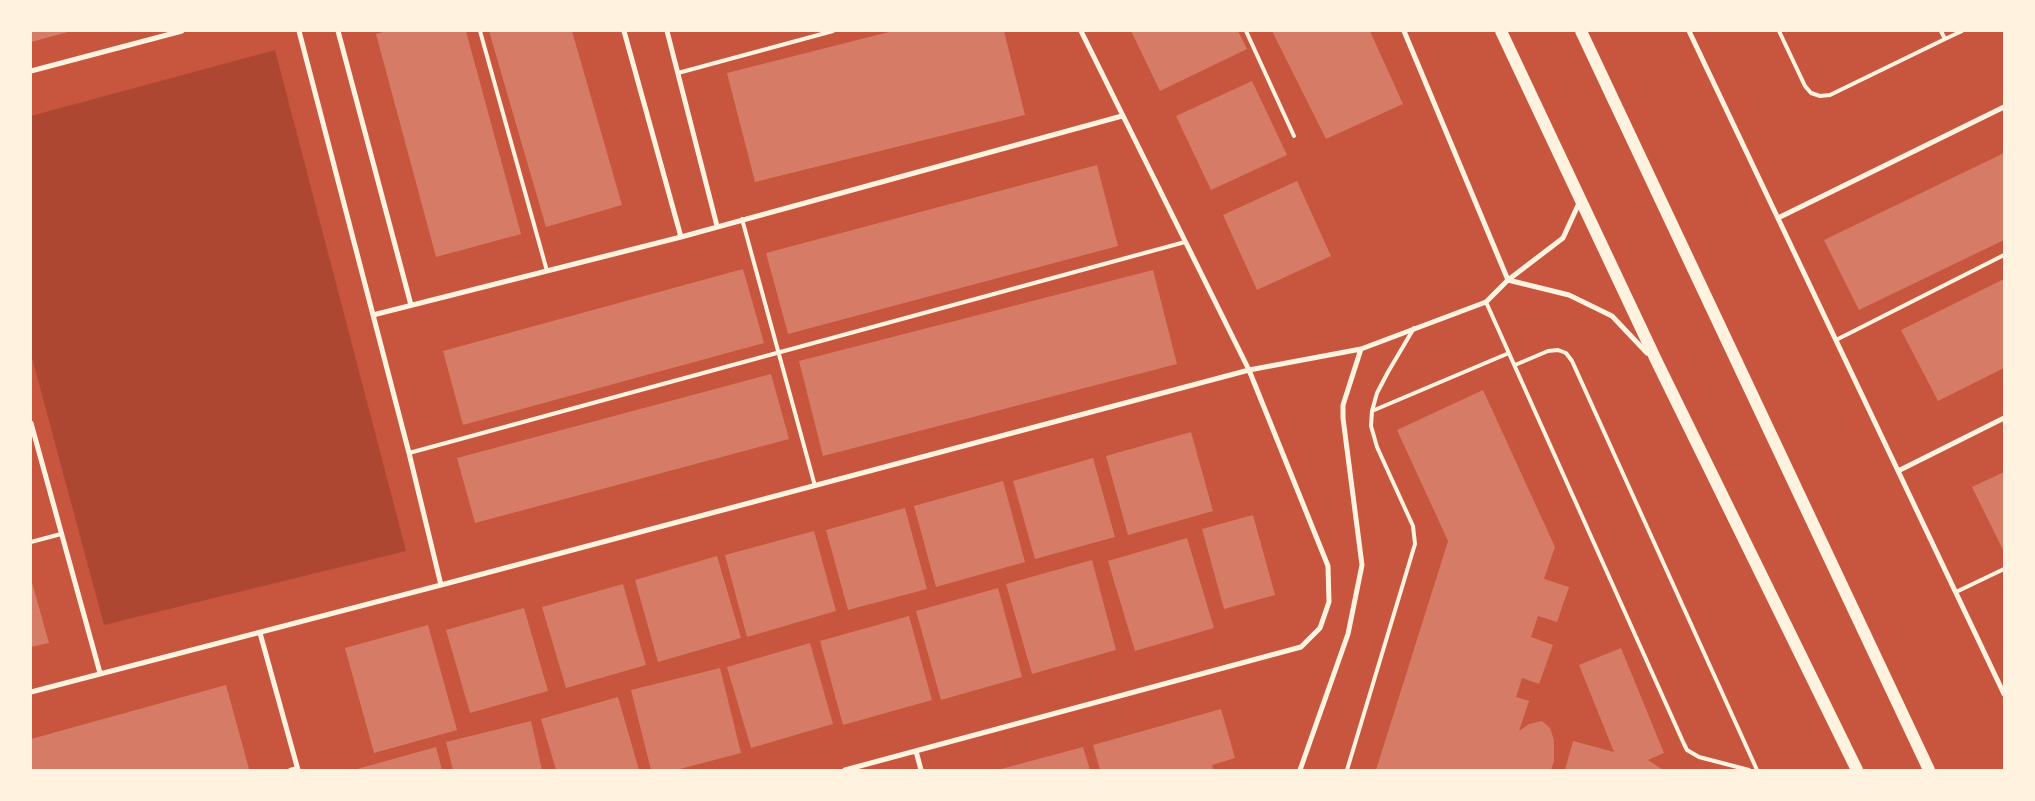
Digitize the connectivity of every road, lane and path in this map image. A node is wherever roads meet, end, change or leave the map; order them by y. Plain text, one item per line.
1 (182, 31) edge
2 (299, 31) edge
3 (338, 31) edge
4 (480, 31) edge
5 (624, 31) edge
6 (667, 31) edge
7 (834, 31) edge
8 (1081, 31) edge
9 (1246, 31) edge
10 (1404, 31) edge
11 (1501, 31) edge
12 (1581, 31) edge
13 (1689, 31) edge
14 (1779, 31) edge
15 (1941, 31) edge
16 (1962, 31) edge
17 (1945, 39) junction
18 (31, 71) edge
19 (678, 74) junction
20 (2004, 107) edge
21 (1122, 116) junction
22 (1294, 136) dead end
23 (1580, 200) junction
24 (742, 218) junction
25 (1778, 218) junction
26 (717, 226) junction
27 (681, 237) junction
28 (1185, 242) junction
29 (2004, 255) edge
30 (547, 271) junction
31 (1508, 280) junction
32 (1486, 302) junction
33 (411, 306) junction
34 (373, 315) junction
35 (1415, 328) junction
36 (1836, 340) junction
37 (1362, 349) junction
38 (778, 352) junction
39 (1509, 353) junction
40 (1657, 362) junction
41 (1515, 365) junction
42 (1249, 370) junction
43 (1372, 411) junction
44 (2004, 418) edge
45 (31, 423) edge
46 (409, 453) junction
47 (1898, 471) junction
48 (815, 486) junction
49 (61, 534) junction
50 (31, 542) edge
51 (2004, 569) edge
52 (441, 586) junction
53 (1956, 592) junction
54 (260, 633) junction
55 (100, 673) junction
56 (31, 692) edge
57 (2004, 694) edge
58 (916, 751) junction
59 (298, 769) edge
60 (290, 770) edge
61 (845, 770) edge
62 (921, 770) edge
63 (1300, 770) edge
64 (1348, 770) edge
65 (1750, 770) edge
66 (1757, 770) edge
67 (1857, 770) edge
68 (1929, 770) edge

1 - 18 street
2 - 34 street
3 - 33 street
4 - 30 lane
5 - 27 street
6 - 19 street
7 - 19 lane
8 - 21 street
9 - 22 lane
10 - 31 street
11 - 23 main road
12 - 68 main road
13 - 25 street
14 - 17 lane
15 - 17 lane
16 - 17 lane
19 - 26 street
20 - 25 street
21 - 24 street
21 - 28 street
23 - 31 street
23 - 40 main road
24 - 26 street
24 - 38 lane
25 - 36 street
26 - 27 street
27 - 30 street
28 - 38 lane
28 - 42 street
29 - 36 lane
30 - 33 street
31 - 32 street
31 - 40 street
32 - 35 street
32 - 39 lane
33 - 34 street
34 - 46 street
35 - 37 street
35 - 43 lane
36 - 47 street
37 - 42 street
37 - 63 street
38 - 46 lane
38 - 48 lane
39 - 41 lane
39 - 43 lane
40 - 67 main road
41 - 65 lane
41 - 66 lane
42 - 48 street
42 - 58 street
43 - 64 lane
44 - 47 street
45 - 49 street
46 - 52 street
47 - 53 street
48 - 52 street
49 - 50 lane
49 - 55 street
51 - 53 lane
52 - 54 street
53 - 57 street
54 - 55 street
54 - 59 street
55 - 56 street
58 - 61 street
58 - 62 street
59 - 60 lane

